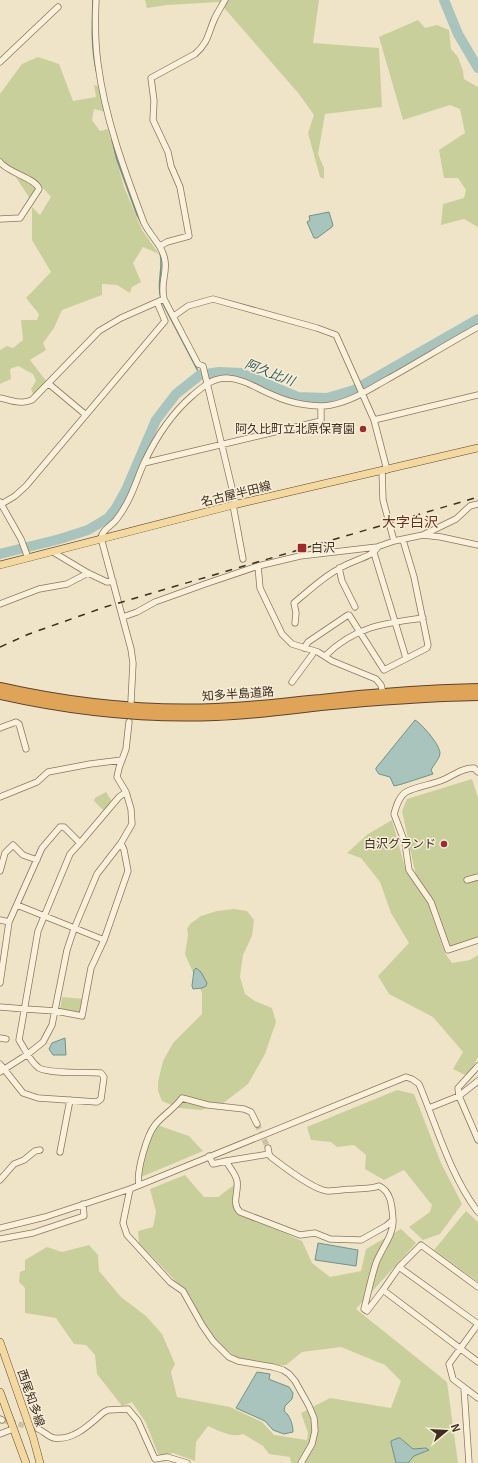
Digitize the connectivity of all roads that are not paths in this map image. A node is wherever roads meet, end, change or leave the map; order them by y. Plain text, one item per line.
1 (96, 0) edge
2 (225, 0) edge
3 (58, 7) dead end
4 (0, 62) edge
5 (0, 162) edge
6 (0, 219) edge
7 (160, 246) junction
8 (160, 300) junction
9 (174, 316) junction
10 (478, 327) edge
11 (207, 382) junction
12 (49, 384) junction
13 (362, 394) junction
14 (478, 395) edge
15 (0, 398) edge
16 (321, 406) junction
17 (86, 415) junction
18 (374, 420) junction
19 (222, 444) junction
20 (478, 448) edge
21 (144, 463) junction
22 (384, 470) junction
23 (0, 504) edge
24 (478, 504) edge
25 (234, 505) junction
26 (423, 535) junction
27 (101, 538) junction
28 (403, 540) junction
29 (394, 541) junction
30 (478, 545) edge
31 (378, 547) junction
32 (26, 552) junction
33 (53, 552) junction
34 (374, 553) junction
35 (243, 558) dead end
36 (0, 564) edge
37 (258, 566) junction
38 (339, 568) junction
39 (88, 573) junction
40 (113, 581) junction
41 (0, 604) edge
42 (355, 607) dead end
43 (123, 617) junction
44 (423, 618) junction
45 (395, 622) junction
46 (295, 624) dead end
47 (359, 631) junction
48 (304, 648) junction
49 (314, 651) junction
50 (325, 656) junction
51 (406, 658) junction
52 (292, 682) dead end
53 (0, 687) edge
54 (478, 688) edge
55 (382, 689) dead end
56 (0, 695) edge
57 (478, 696) edge
58 (131, 702) dead end
59 (129, 722) dead end
60 (0, 728) edge
61 (26, 749) dead end
62 (122, 760) junction
63 (478, 772) edge
64 (126, 792) junction
65 (0, 797) edge
66 (80, 843) junction
67 (121, 843) junction
68 (36, 860) junction
69 (0, 871) edge
70 (478, 877) edge
71 (467, 880) dead end
72 (17, 904) junction
73 (44, 916) junction
74 (0, 920) edge
75 (9, 922) junction
76 (74, 928) junction
77 (104, 940) junction
78 (478, 940) edge
79 (0, 983) edge
80 (0, 1006) edge
81 (25, 1010) junction
82 (56, 1011) junction
83 (28, 1054) junction
84 (0, 1064) edge
85 (478, 1066) edge
86 (2, 1071) edge
87 (478, 1081) edge
88 (459, 1096) junction
89 (70, 1100) junction
90 (429, 1108) junction
91 (257, 1124) tunnel mouth
92 (478, 1140) edge
93 (40, 1150) dead end
94 (60, 1152) dead end
95 (208, 1156) junction
96 (226, 1161) junction
97 (0, 1180) edge
98 (139, 1185) junction
99 (130, 1189) junction
100 (83, 1204) junction
101 (478, 1212) edge
102 (394, 1220) junction
103 (0, 1228) edge
104 (0, 1239) edge
105 (399, 1267) junction
106 (478, 1287) edge
107 (383, 1290) junction
108 (478, 1324) edge
109 (0, 1342) edge
110 (460, 1348) junction
111 (478, 1362) edge
112 (464, 1388) junction
113 (0, 1392) edge
114 (478, 1398) edge
115 (13, 1429) junction
116 (38, 1429) tunnel mouth
117 (0, 1434) edge
118 (26, 1463) edge
119 (40, 1463) edge
120 (187, 1463) edge
121 (301, 1463) edge
122 (469, 1463) edge

1 - 7 street
2 - 7 street
3 - 4 street
5 - 6 street
7 - 8 street
8 - 9 street
8 - 12 street
8 - 17 street
9 - 11 street
9 - 13 street
10 - 13 street
11 - 16 street
11 - 19 street
11 - 21 street
12 - 15 street
12 - 17 street
13 - 16 street
13 - 18 street
14 - 18 street
16 - 19 street
17 - 23 street
18 - 22 street
19 - 21 street
19 - 25 street
20 - 22 main road, 名古屋半田線
21 - 27 street
22 - 25 main road, 名古屋半田線
22 - 29 street
23 - 32 street
24 - 26 street
25 - 27 main road, 名古屋半田線
25 - 35 street
26 - 28 street
26 - 30 street
27 - 33 main road, 名古屋半田線
27 - 40 street
28 - 29 street
28 - 44 street
29 - 31 street
31 - 34 street
31 - 37 street
32 - 33 main road, 名古屋半田線
32 - 36 main road, 名古屋半田線
33 - 39 street
34 - 38 street
34 - 45 street
37 - 43 street
37 - 48 street
38 - 42 street
38 - 46 street
39 - 40 street
39 - 41 street
40 - 43 street
43 - 58 street
44 - 45 street
44 - 51 street
45 - 47 street
45 - 51 street
47 - 48 street
47 - 50 street
47 - 51 street
48 - 49 street
49 - 50 street
49 - 52 street
50 - 55 street
53 - 54 highway, 知多半島道路
56 - 57 highway, 知多半島道路
59 - 62 street
60 - 61 street
62 - 64 street
62 - 65 street
63 - 78 street
64 - 66 street
64 - 67 street
66 - 68 street
66 - 73 street
67 - 76 street
67 - 77 street
68 - 69 street
68 - 72 street
70 - 71 street
72 - 73 street
72 - 75 street
73 - 76 street
73 - 81 street
74 - 75 street
75 - 79 street
76 - 77 street
76 - 82 street
77 - 82 street
80 - 81 street
81 - 82 street
81 - 83 street
82 - 83 street
83 - 86 street
83 - 89 street
84 - 86 street
85 - 88 street
86 - 89 street
87 - 88 street
88 - 90 street
88 - 92 street
89 - 94 street
90 - 95 street
90 - 101 street
91 - 98 street
93 - 97 street
95 - 96 street
95 - 98 street
96 - 102 street
96 - 102 street
98 - 99 street
99 - 100 street
99 - 121 street
100 - 103 street
100 - 104 street
102 - 107 street
105 - 106 street
105 - 107 street
105 - 108 street
107 - 110 street
108 - 110 street
109 - 119 main road, 西尾知多線
110 - 111 street
110 - 112 street
112 - 114 street
112 - 122 street
113 - 115 main road
115 - 117 street
115 - 118 main road
116 - 120 street

